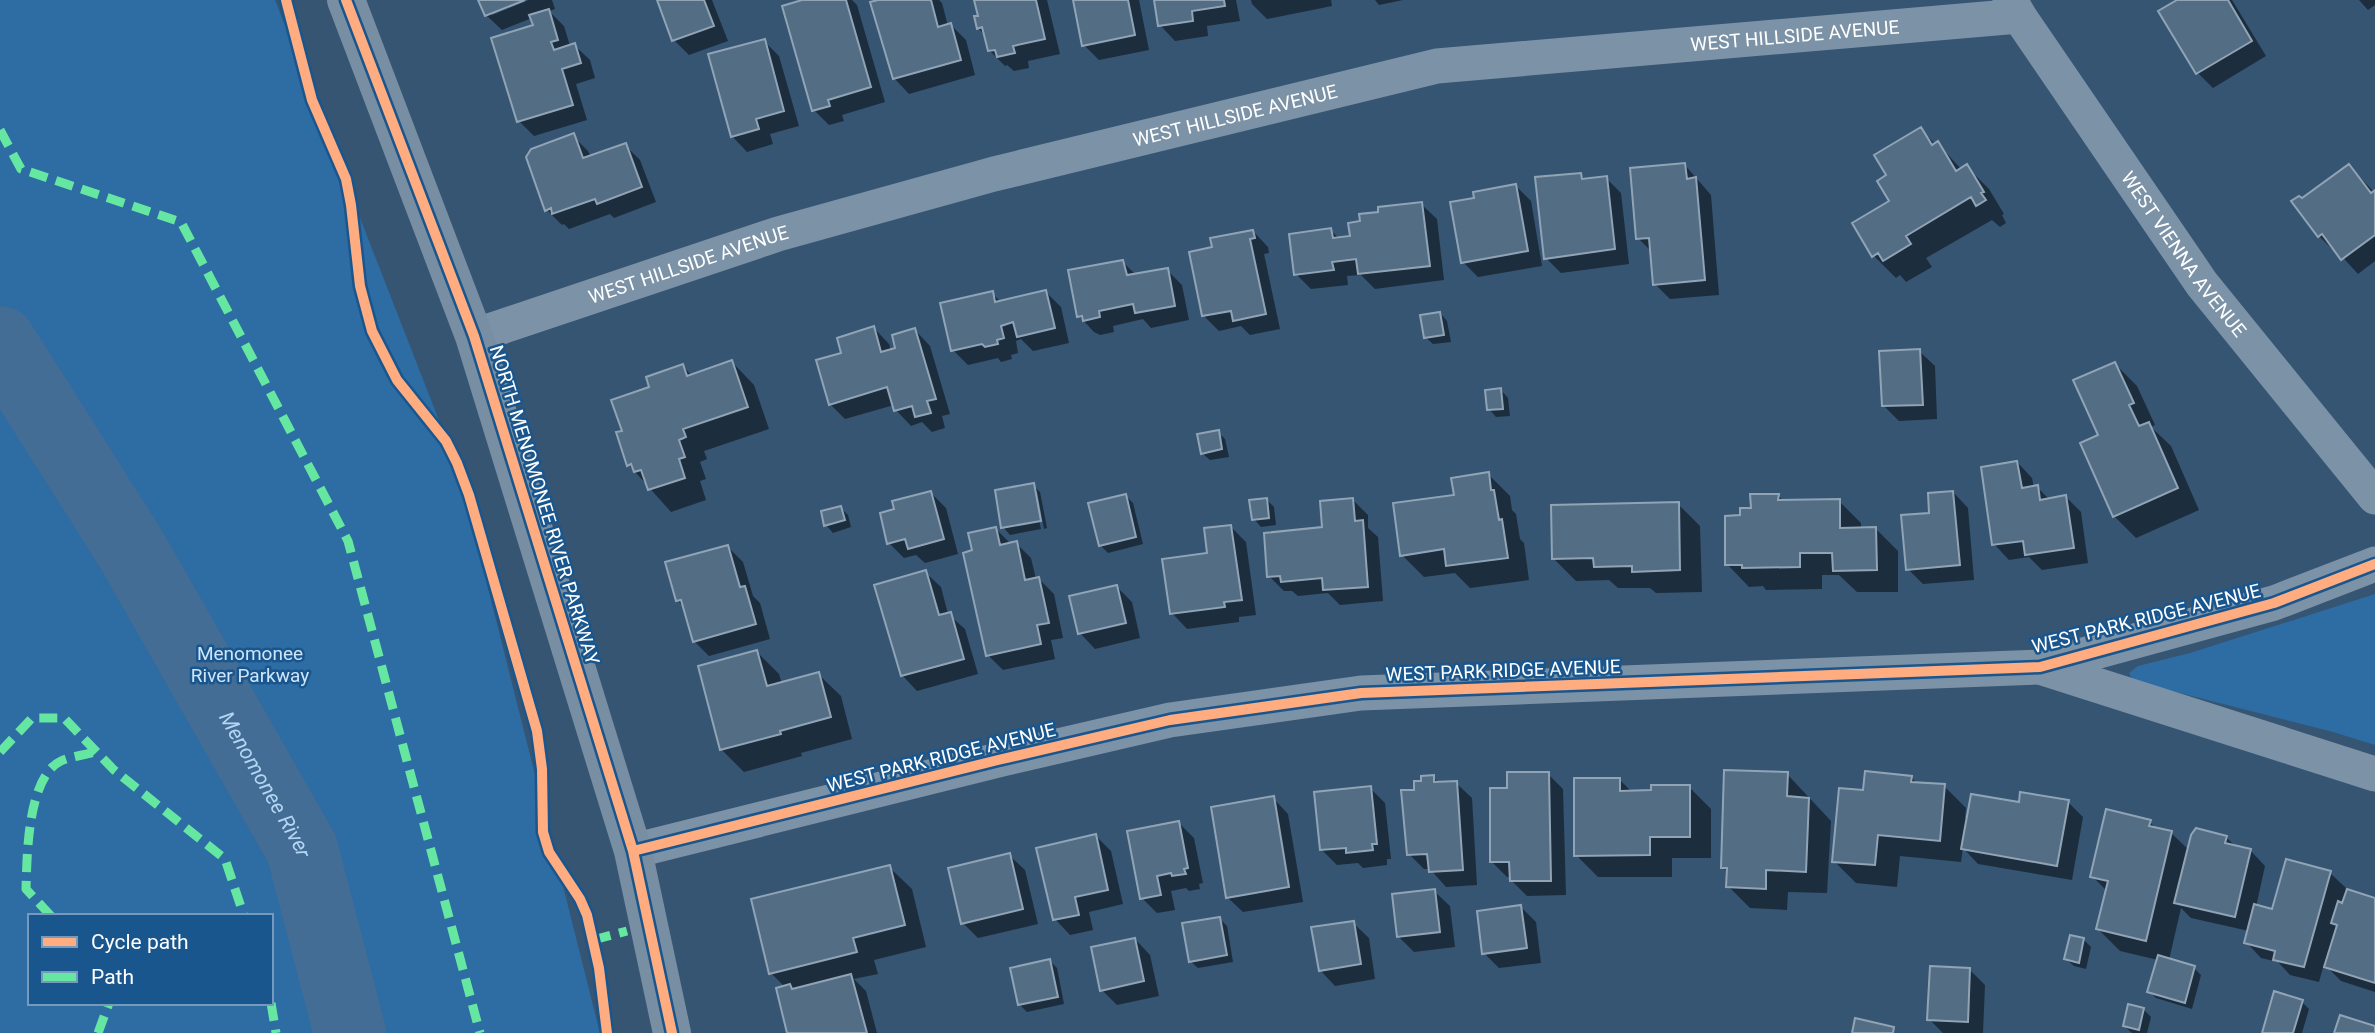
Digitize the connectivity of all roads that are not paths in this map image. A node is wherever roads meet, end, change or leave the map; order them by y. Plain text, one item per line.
1 (346, 0) edge
2 (2014, 8) edge
3 (474, 335) junction
4 (2375, 497) edge
5 (2375, 564) edge
6 (2040, 667) junction
7 (2375, 774) edge
8 (633, 850) junction
9 (672, 1033) edge

1 - 3 street, NORTH MENOMONEE RIVER PARKWAY
2 - 3 street, WEST HILLSIDE AVENUE
2 - 4 street, WEST VIENNA AVENUE
3 - 8 street, NORTH MENOMONEE RIVER PARKWAY
5 - 6 street, WEST PARK RIDGE AVENUE
6 - 7 street, WEST PARK RIDGE AVENUE
6 - 8 street, WEST PARK RIDGE AVENUE
8 - 9 street, NORTH MENOMONEE RIVER PARKWAY

